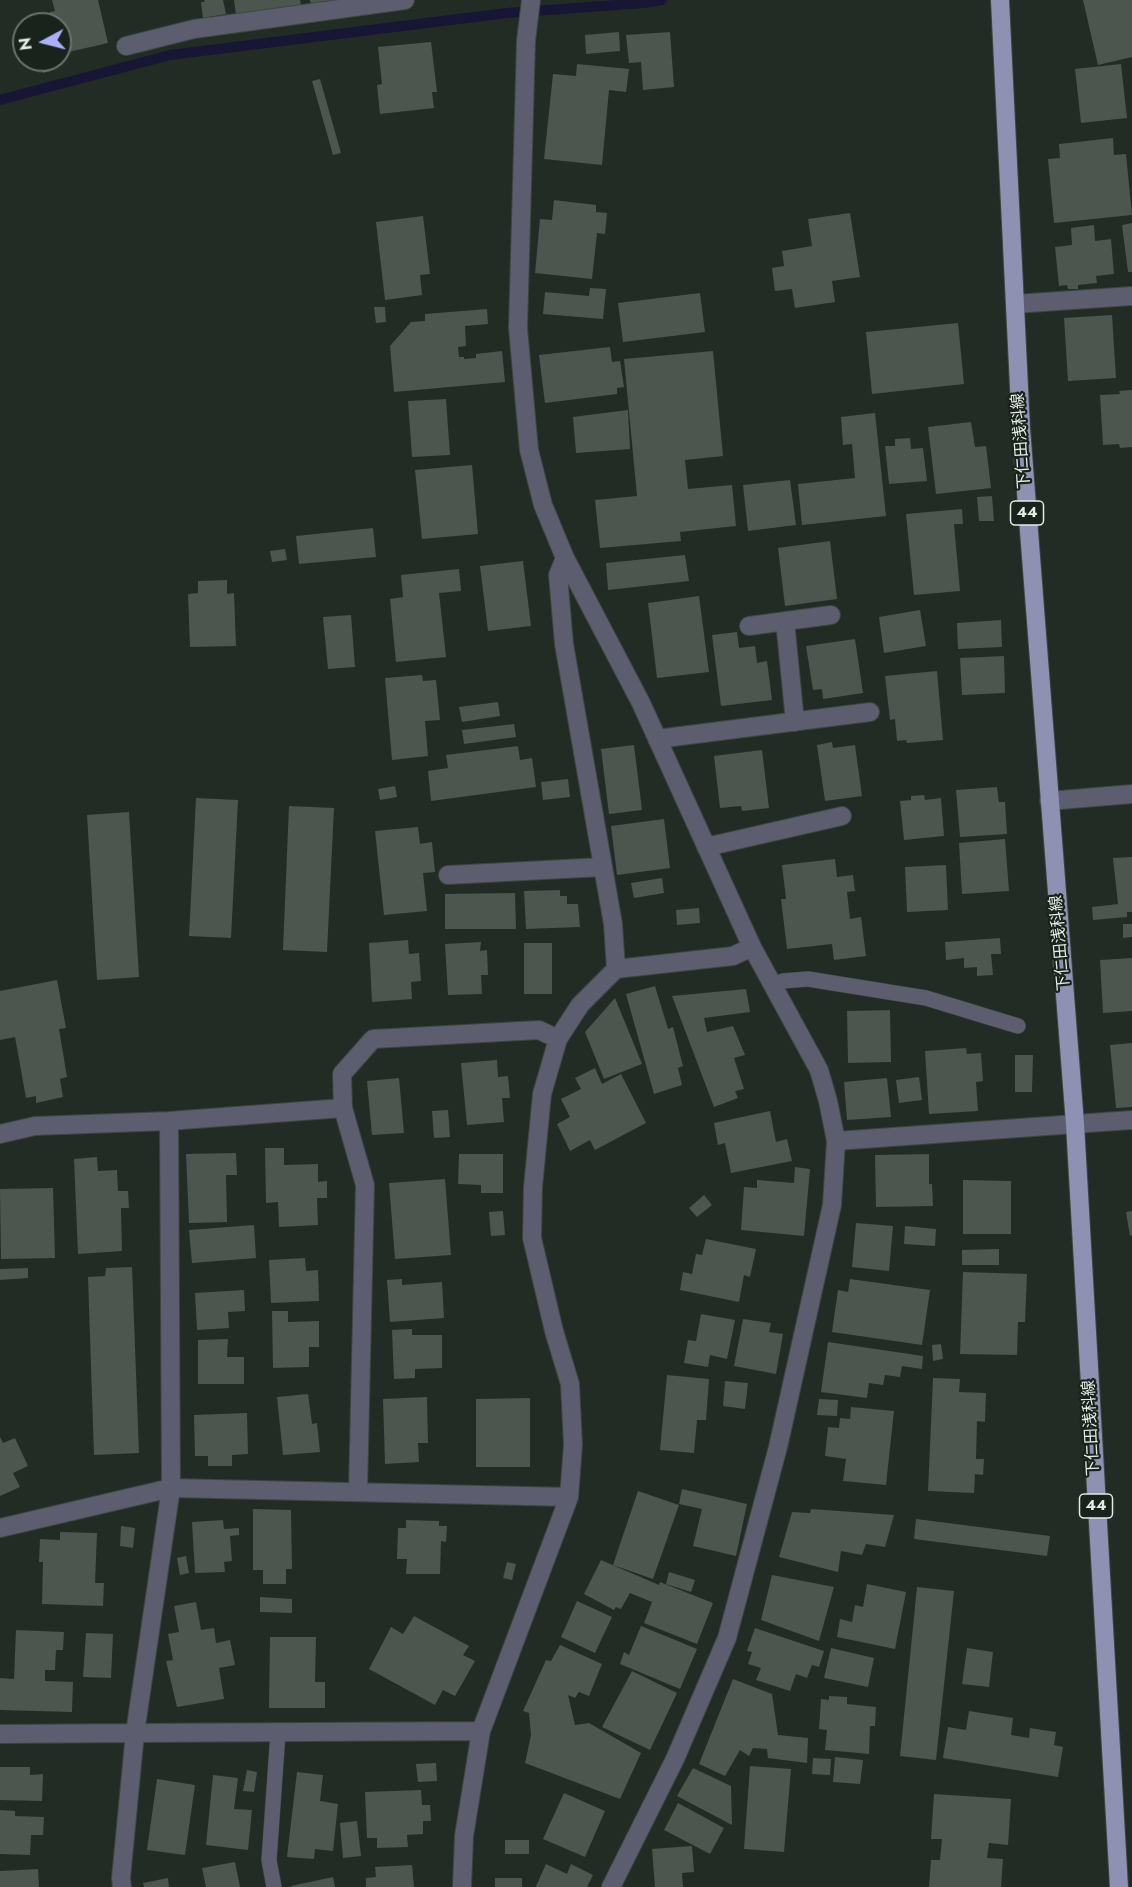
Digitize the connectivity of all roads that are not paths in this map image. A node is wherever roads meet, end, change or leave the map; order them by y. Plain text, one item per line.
1 (405, 0) edge
2 (531, 0) edge
3 (1000, 0) edge
4 (126, 46) dead end
5 (1132, 296) edge
6 (1015, 304) junction
7 (565, 558) junction
8 (831, 615) dead end
9 (785, 621) junction
10 (749, 626) dead end
11 (870, 712) dead end
12 (795, 722) junction
13 (657, 738) junction
14 (1132, 795) edge
15 (1049, 801) junction
16 (842, 816) dead end
17 (706, 847) junction
18 (603, 867) junction
19 (448, 875) dead end
20 (752, 947) junction
21 (616, 969) junction
22 (773, 985) junction
23 (1018, 1026) dead end
24 (558, 1039) junction
25 (343, 1108) junction
26 (1132, 1120) edge
27 (169, 1121) junction
28 (1075, 1124) junction
29 (0, 1134) edge
30 (836, 1141) junction
31 (171, 1488) junction
32 (358, 1491) junction
33 (569, 1497) junction
34 (0, 1528) edge
35 (481, 1731) junction
36 (135, 1733) junction
37 (278, 1733) junction
38 (0, 1734) edge
39 (123, 1887) edge
40 (274, 1887) edge
41 (462, 1887) edge
42 (611, 1887) edge
43 (1119, 1887) edge

1 - 4 street
2 - 7 street
3 - 6 main road, 下仁田浅科線 / 44
5 - 6 street
6 - 15 main road, 下仁田浅科線 / 44
7 - 13 street
7 - 18 street
8 - 9 street
9 - 10 street
9 - 12 street
11 - 12 street
12 - 13 street
13 - 17 street
14 - 15 street
15 - 28 main road, 下仁田浅科線 / 44
16 - 17 street
17 - 20 street
18 - 19 street
18 - 21 street
20 - 21 street
20 - 22 street
21 - 24 street
22 - 23 lane
22 - 30 street
24 - 25 street
24 - 33 street
25 - 27 street
25 - 32 street
26 - 28 street
27 - 29 street
27 - 31 street
28 - 30 street
28 - 43 main road, 下仁田浅科線 / 44
30 - 42 street
31 - 32 street
31 - 34 street
31 - 36 street
32 - 33 street
33 - 35 street
35 - 37 street
35 - 41 street
36 - 37 street
36 - 38 street
36 - 39 street
37 - 40 lane

